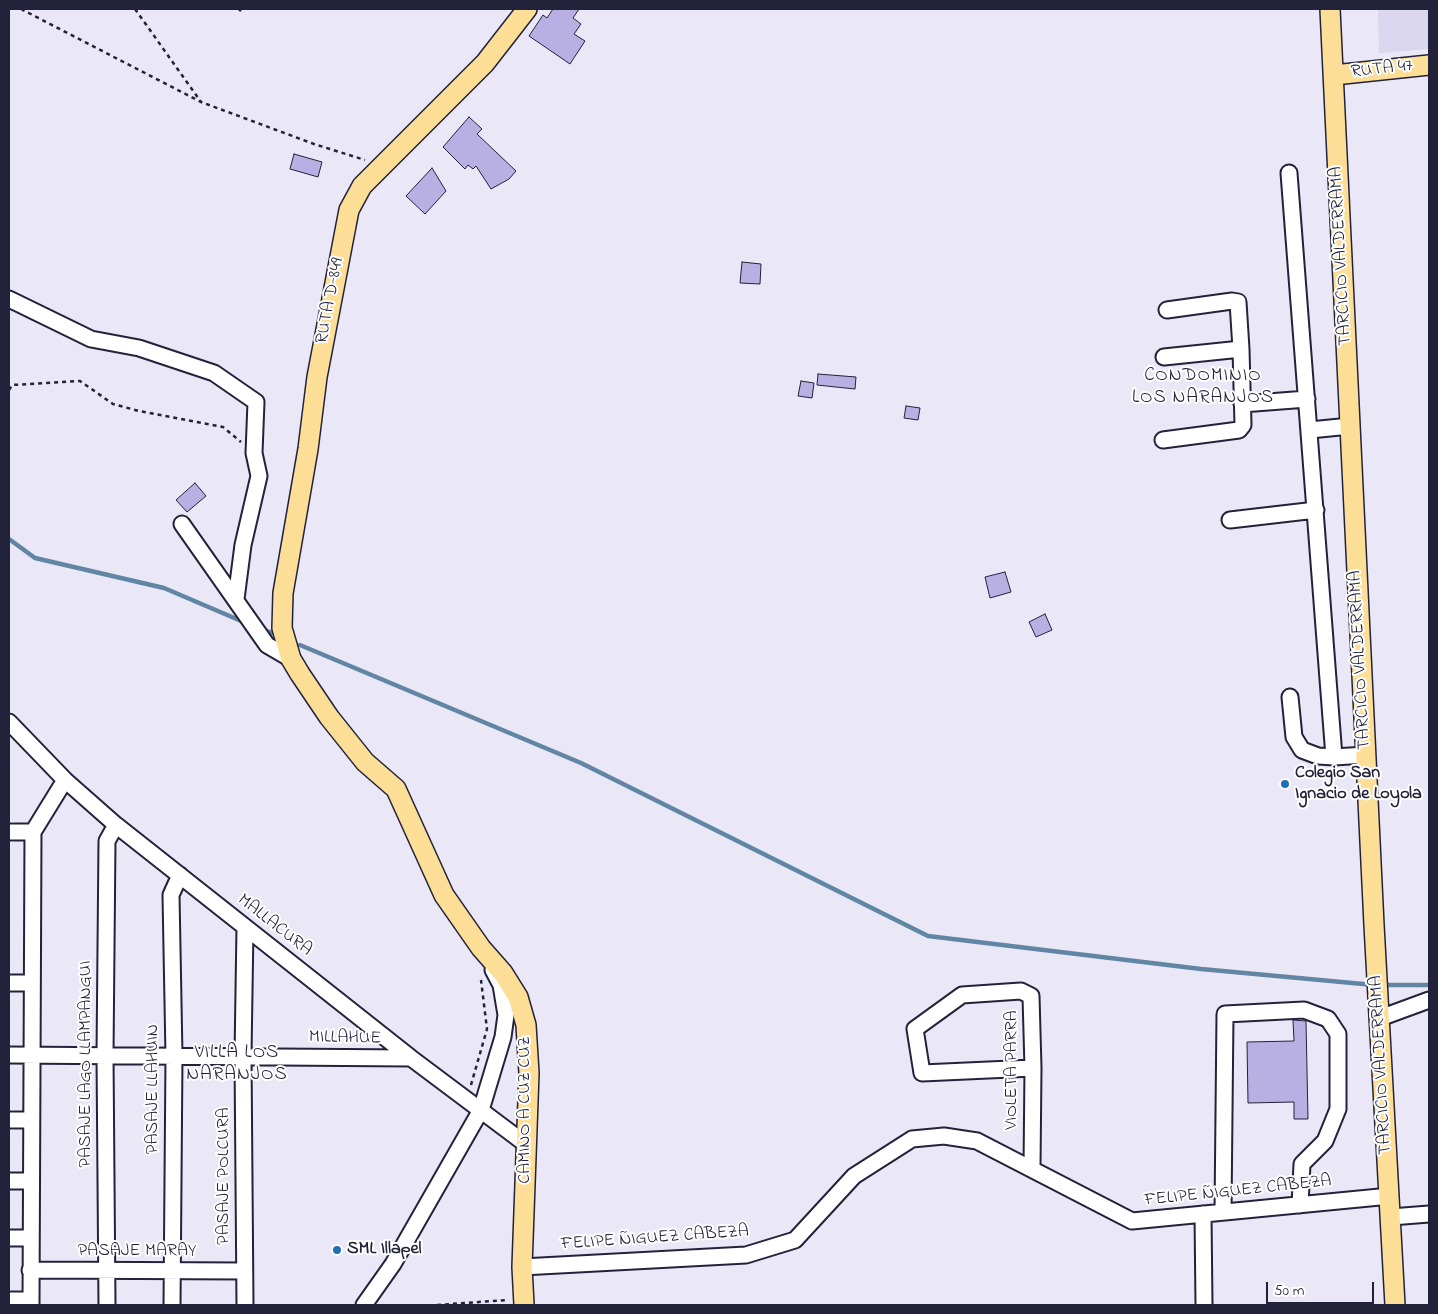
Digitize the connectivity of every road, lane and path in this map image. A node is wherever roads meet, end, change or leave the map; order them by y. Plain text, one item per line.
1 (21, 9) edge
2 (135, 9) edge
3 (527, 9) edge
4 (1330, 9) edge
5 (1429, 65) edge
6 (1334, 75) junction
7 (201, 102) junction
8 (380, 165) junction
9 (1289, 173) dead end
10 (9, 299) edge
11 (1166, 310) dead end
12 (1241, 349) junction
13 (1164, 357) dead end
14 (9, 390) edge
15 (1307, 399) junction
16 (1242, 404) junction
17 (1350, 426) junction
18 (1310, 430) junction
19 (1163, 440) dead end
20 (254, 453) junction
21 (1316, 510) junction
22 (1230, 520) dead end
23 (182, 524) dead end
24 (236, 599) junction
25 (291, 659) junction
26 (1290, 697) dead end
27 (9, 722) edge
28 (1366, 755) junction
29 (1334, 757) junction
30 (65, 780) junction
31 (116, 824) junction
32 (9, 832) edge
33 (33, 832) junction
34 (180, 875) junction
35 (245, 928) junction
36 (481, 948) junction
37 (480, 974) dead end
38 (9, 983) edge
39 (32, 983) junction
40 (1429, 1000) edge
41 (1379, 1010) junction
42 (105, 1054) junction
43 (9, 1056) edge
44 (30, 1056) junction
45 (174, 1056) junction
46 (243, 1056) junction
47 (411, 1058) junction
48 (1033, 1068) junction
49 (470, 1088) dead end
50 (481, 1110) junction
51 (9, 1120) edge
52 (31, 1120) junction
53 (528, 1145) junction
54 (1032, 1168) junction
55 (9, 1181) edge
56 (31, 1181) junction
57 (1390, 1196) junction
58 (1300, 1205) junction
59 (1223, 1212) junction
60 (1203, 1214) junction
61 (1429, 1214) edge
62 (1391, 1217) junction
63 (9, 1238) edge
64 (31, 1238) junction
65 (522, 1267) junction
66 (30, 1270) junction
67 (106, 1271) junction
68 (172, 1271) junction
69 (244, 1271) junction
70 (9, 1300) edge
71 (31, 1302) edge
72 (523, 1302) edge
73 (107, 1305) edge
74 (172, 1305) edge
75 (245, 1305) edge
76 (364, 1305) edge
77 (437, 1305) edge
78 (1204, 1305) edge
79 (1395, 1305) edge

1 - 7 path
2 - 7 path
3 - 8 main road, RUTA D-849
4 - 6 main road, TARCICIO VALDERRAMA
5 - 6 main road, RUTA 47
6 - 17 main road, TARCICIO VALDERRAMA
7 - 8 path
8 - 25 main road, RUTA D-849
9 - 15 street
10 - 20 street
11 - 12 street
12 - 13 street
12 - 16 street
14 - 20 path
15 - 16 street
15 - 18 street
16 - 19 street
17 - 18 street
17 - 28 main road, TARCICIO VALDERRAMA
18 - 21 street
20 - 24 street
21 - 22 street
21 - 29 street
23 - 24 street
24 - 25 street
25 - 36 main road, CAMINO A CUZ CUZ
26 - 29 street
27 - 30 street, MALLACURA
28 - 29 street
28 - 41 main road, TARCICIO VALDERRAMA
30 - 31 street, MALLACURA
30 - 33 street
31 - 34 street, MALLACURA
31 - 42 street, PASAJE LAGO LLAMPANGUI
32 - 33 street
33 - 39 street
34 - 35 street, MALLACURA
34 - 45 street, PASAJE LLAHUIN
35 - 46 street, PASAJE POLCURA
35 - 47 street, MALLACURA
36 - 50 street
36 - 53 main road, CAMINO A CUZ CUZ
37 - 49 path
38 - 39 street
39 - 44 street
40 - 41 street
41 - 57 main road, TARCICIO VALDERRAMA
42 - 44 street, MILLAHUE
42 - 45 street, MILLAHUE
42 - 67 street, PASAJE LAGO LLAMPANGUI
43 - 44 street, MILLAHUE
44 - 52 street
45 - 46 street, MILLAHUE
45 - 68 street, PASAJE LLAHUIN
46 - 47 street, MILLAHUE
46 - 69 street, PASAJE POLCURA
47 - 50 street, MALLACURA
48 - 48 street, VIOLETA PARRA
48 - 54 street, VIOLETA PARRA
50 - 53 street, MALLACURA
50 - 76 street
51 - 52 street
52 - 56 street
53 - 65 main road, CAMINO A CUZ CUZ
54 - 60 street, FELIPE ÑIGUEZ CABEZA
54 - 65 street, FELIPE ÑIGUEZ CABEZA
55 - 56 street
56 - 64 street
57 - 58 street, FELIPE ÑIGUEZ CABEZA
57 - 62 main road, TARCICIO VALDERRAMA
58 - 59 street, FELIPE ÑIGUEZ CABEZA
58 - 59 street
59 - 60 street, FELIPE ÑIGUEZ CABEZA
60 - 78 street
61 - 62 street
62 - 79 main road, TARCICIO VALDERRAMA
63 - 64 street
64 - 66 street
65 - 72 main road, CAMINO A CUZ CUZ
66 - 67 street, PASAJE MARAY
66 - 71 street
67 - 68 street, PASAJE MARAY
67 - 73 street, PASAJE LAGO LLAMPANGUI
68 - 69 street, PASAJE MARAY
68 - 74 street, PASAJE LLAHUIN
69 - 75 street, PASAJE POLCURA
70 - 71 street
72 - 77 path

